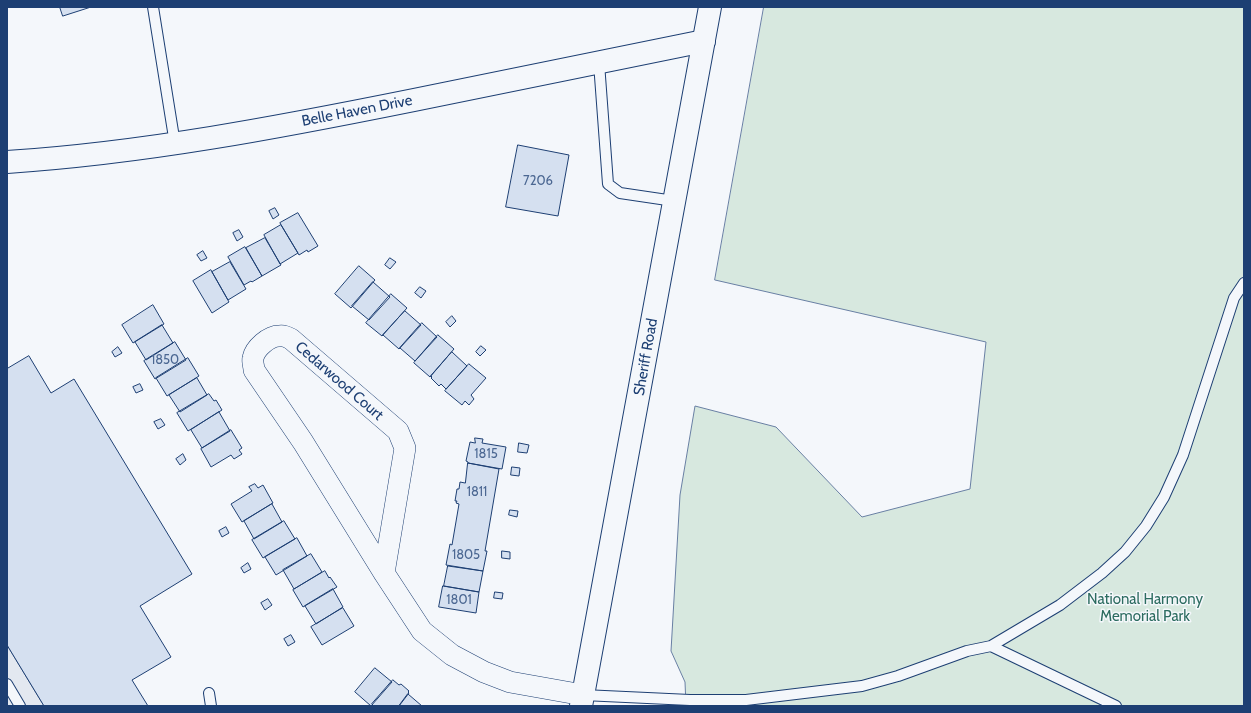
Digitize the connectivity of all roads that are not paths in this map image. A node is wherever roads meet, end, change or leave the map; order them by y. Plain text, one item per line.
1 (153, 7) edge
2 (710, 7) edge
3 (704, 42) junction
4 (599, 63) junction
5 (175, 144) junction
6 (7, 162) edge
7 (674, 201) junction
8 (1244, 283) edge
9 (384, 573) junction
10 (991, 646) junction
11 (7, 684) edge
12 (209, 692) dead end
13 (582, 700) edge
14 (20, 706) edge
15 (211, 706) edge
16 (1116, 706) edge

1 - 5 lane
2 - 3 street, Sheriff Road
3 - 4 street, Belle Haven Drive
3 - 7 street, Sheriff Road
4 - 5 street, Belle Haven Drive
4 - 7 lane
5 - 6 street, Belle Haven Drive
7 - 13 street, Sheriff Road
8 - 10 lane
9 - 9 street, Cedarwood Court
9 - 13 street, Cedarwood Court
10 - 13 lane
10 - 16 lane
11 - 14 lane
12 - 15 lane

